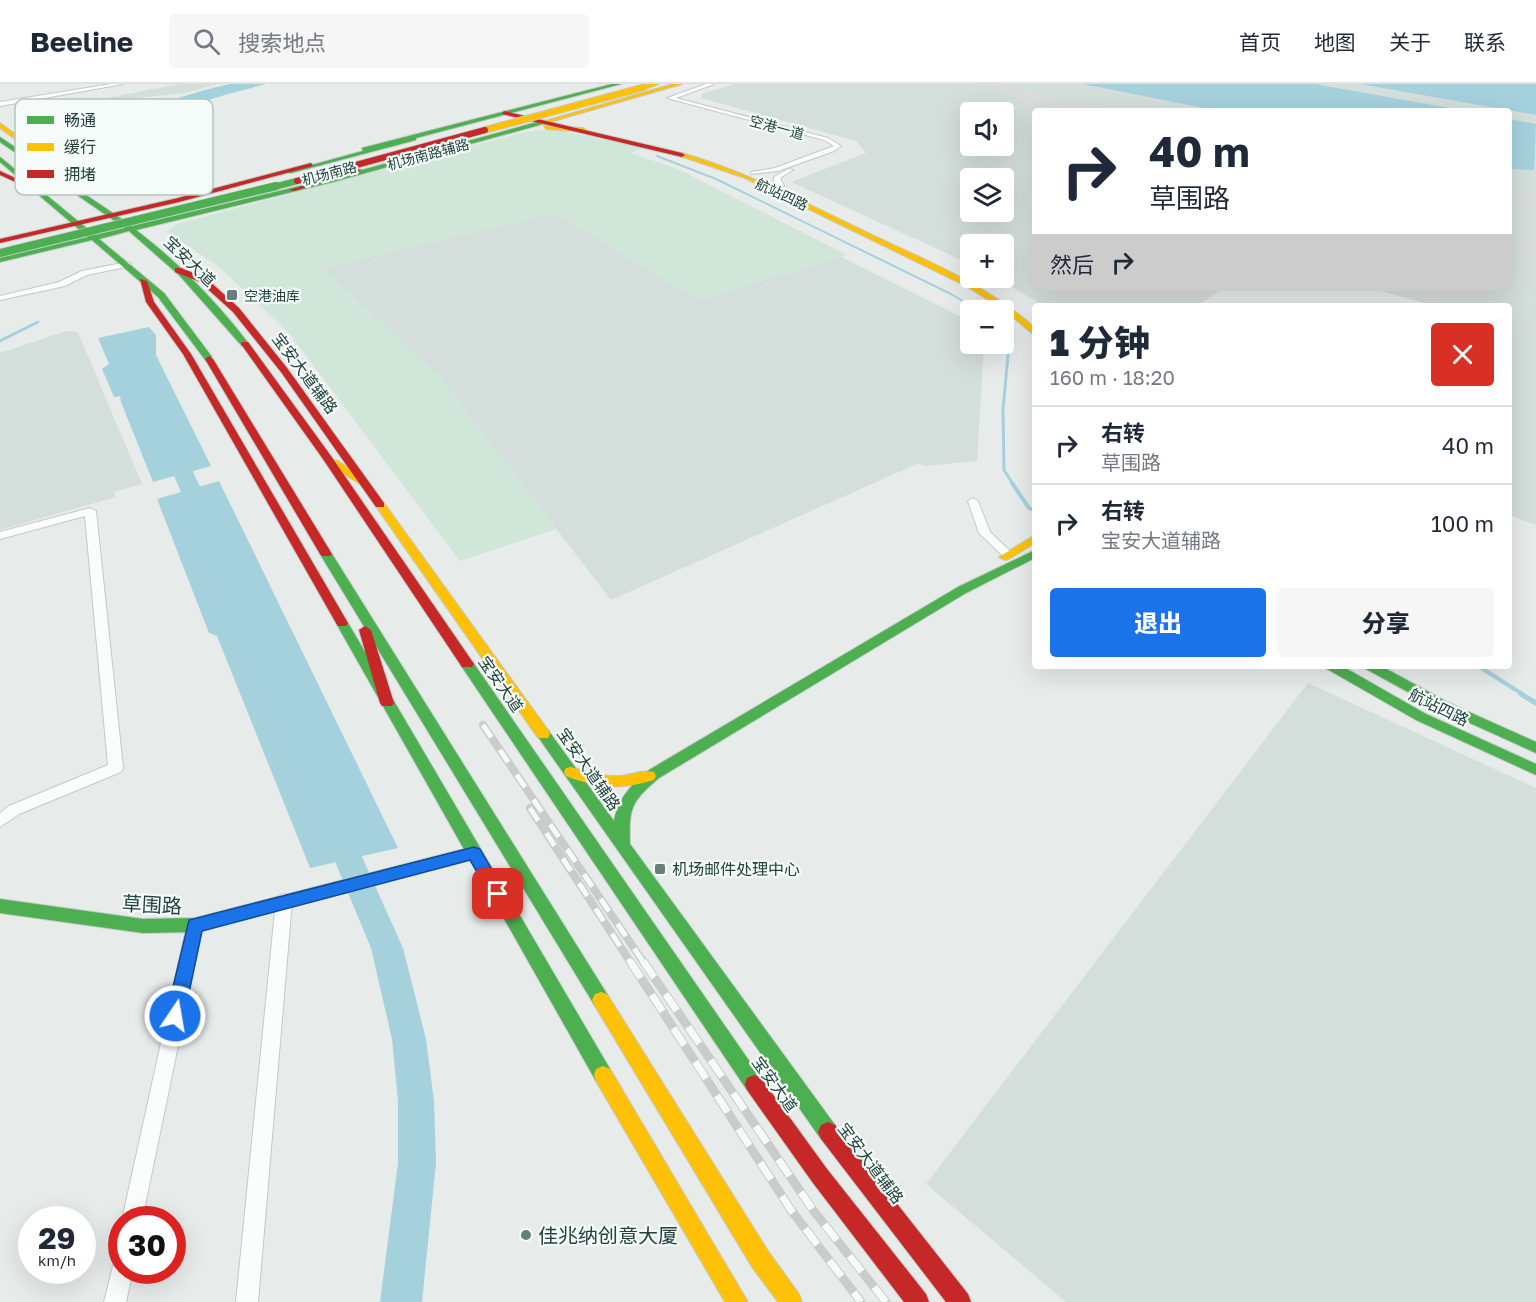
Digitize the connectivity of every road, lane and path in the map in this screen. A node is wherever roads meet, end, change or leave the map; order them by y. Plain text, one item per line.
1 (120, 84) edge
2 (618, 84) edge
3 (679, 84) edge
4 (711, 84) edge
5 (719, 84) edge
6 (642, 85) edge
7 (49, 88) dead end
8 (2, 96) dead end
9 (570, 96) junction
10 (40, 99) edge
11 (624, 99) junction
12 (15, 101) edge
13 (0, 104) edge
14 (597, 107) junction
15 (509, 112) junction
16 (548, 121) junction
17 (0, 125) edge
18 (587, 129) junction
19 (501, 134) junction
20 (15, 136) edge
21 (0, 139) edge
22 (15, 150) edge
23 (0, 159) edge
24 (15, 172) edge
25 (289, 172) junction
26 (0, 173) edge
27 (753, 173) junction
28 (15, 180) edge
29 (781, 186) junction
30 (292, 190) junction
31 (213, 192) edge
32 (43, 195) edge
33 (82, 195) edge
34 (84, 195) edge
35 (201, 195) edge
36 (193, 197) junction
37 (87, 198) junction
38 (179, 200) junction
39 (57, 206) junction
40 (218, 208) junction
41 (191, 215) junction
42 (113, 216) junction
43 (79, 224) junction
44 (130, 230) junction
45 (96, 238) junction
46 (2, 242) edge
47 (158, 252) junction
48 (0, 253) edge
49 (16, 256) junction
50 (0, 260) edge
51 (125, 263) junction
52 (178, 270) junction
53 (960, 270) edge
54 (143, 281) junction
55 (993, 288) edge
56 (0, 298) edge
57 (1032, 314) edge
58 (1032, 330) edge
59 (327, 458) junction
60 (364, 482) junction
61 (974, 501) dead end
62 (0, 536) edge
63 (1032, 544) edge
64 (1032, 545) edge
65 (1008, 555) junction
66 (962, 590) junction
67 (357, 604) junction
68 (1337, 669) edge
69 (1376, 669) edge
70 (387, 703) junction
71 (1536, 748) edge
72 (1536, 770) edge
73 (571, 772) junction
74 (654, 774) junction
75 (0, 821) edge
76 (623, 846) junction
77 (474, 853) junction
78 (284, 901) junction
79 (0, 906) edge
80 (195, 925) junction
81 (135, 1206) edge
82 (119, 1284) edge
83 (115, 1302) edge
84 (247, 1302) edge
85 (737, 1302) edge
86 (791, 1302) edge
87 (918, 1302) edge
88 (960, 1302) edge

1 - 10 street
2 - 9 main road, 机场南路辅路
3 - 11 main road, 机场南路辅路
4 - 27 street, 空港一道
5 - 29 street, 空港一道
6 - 25 main road
6 - 30 main road, bridge
6 - 46 main road, 机场南路
6 - 48 main road, 机场南路, bridge
7 - 8 street
9 - 11 main road
9 - 15 main road, 机场南路辅路
11 - 14 main road, 机场南路辅路
12 - 13 street
14 - 16 main road, 机场南路辅路
14 - 18 main road
15 - 16 main road, 航站四路
15 - 25 main road, 机场南路辅路
16 - 18 main road, 航站四路
16 - 19 main road, 机场南路辅路
17 - 20 main road
18 - 19 main road
18 - 27 main road, 航站四路
18 - 58 main road, 航站四路
19 - 30 main road, 机场南路辅路
21 - 22 main road, 宝安大道
23 - 24 main road
25 - 31 main road, 机场南路辅路
26 - 28 main road
27 - 29 main road, 航站四路
29 - 53 main road, 航站四路
30 - 40 main road, 机场南路辅路
32 - 39 main road
33 - 37 main road, 宝安大道
34 - 37 main road
35 - 36 main road, 机场南路辅路
36 - 38 main road, 机场南路辅路
36 - 40 main road
37 - 38 main road
37 - 42 main road, 宝安大道
38 - 42 main road, 机场南路辅路
39 - 43 main road
39 - 46 main road
40 - 41 main road, 机场南路辅路
41 - 44 main road, 机场南路辅路
41 - 47 main road
42 - 43 main road, 机场南路辅路
42 - 44 main road, 宝安大道
43 - 45 main road
43 - 46 main road, 机场南路辅路
44 - 45 main road, 机场南路辅路
44 - 47 main road, 宝安大道
45 - 49 main road, 机场南路辅路
45 - 51 main road
46 - 50 main road
47 - 52 main road, 宝安大道
49 - 50 main road, 机场南路辅路
49 - 51 main road
51 - 54 main road
51 - 56 street
52 - 59 main road, 宝安大道
52 - 60 main road, 宝安大道辅路
54 - 67 main road
54 - 70 main road
55 - 57 main road
59 - 60 main road
59 - 87 main road, 宝安大道
60 - 73 main road, 宝安大道辅路
61 - 65 street
62 - 75 street
63 - 65 main road
64 - 66 main road
65 - 66 main road
66 - 74 main road
67 - 70 main road
67 - 86 main road
68 - 72 main road, 航站四路
69 - 71 main road, 航站四路
70 - 77 main road
73 - 74 main road
73 - 76 main road, 宝安大道辅路
74 - 76 main road
76 - 88 main road, 宝安大道辅路
77 - 78 main road, 草围路
77 - 85 main road
78 - 80 main road, 草围路
78 - 84 street
79 - 80 main road, 草围路
80 - 81 street
82 - 83 street

